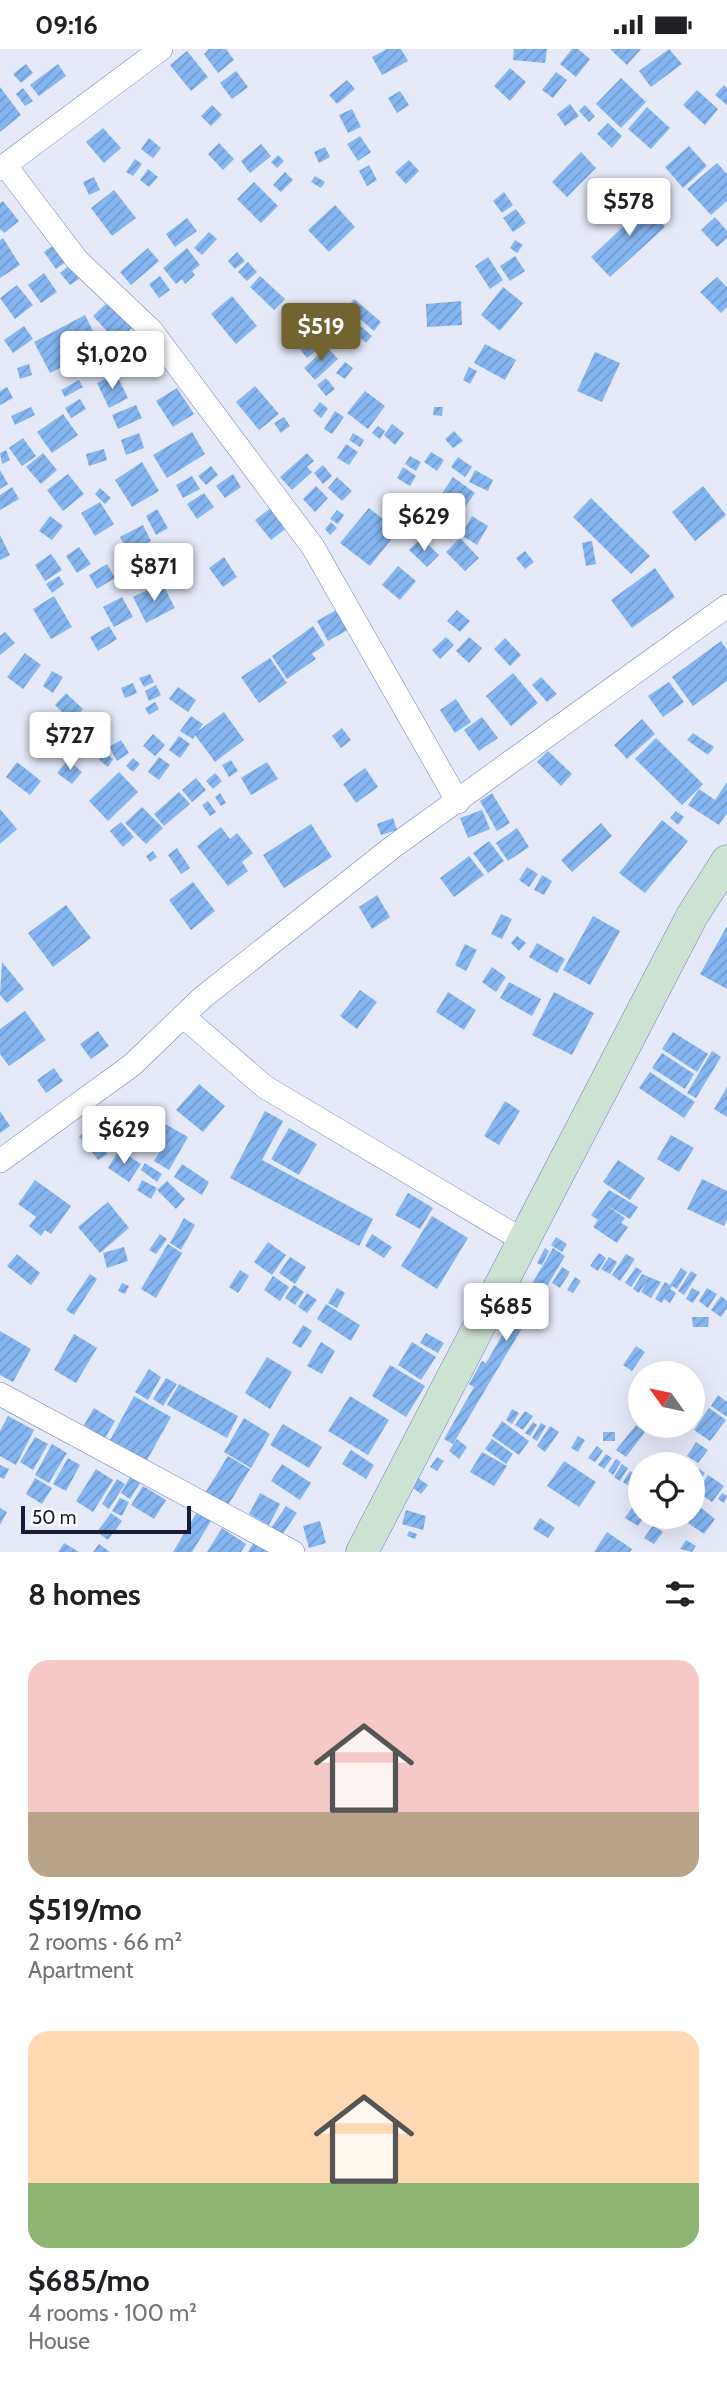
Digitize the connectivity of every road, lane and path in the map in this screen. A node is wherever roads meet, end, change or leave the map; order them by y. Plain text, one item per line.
1 (161, 49) edge
2 (2, 167) edge
3 (727, 606) edge
4 (458, 802) junction
5 (727, 860) edge
6 (184, 1017) junction
7 (0, 1161) edge
8 (524, 1241) junction
9 (0, 1394) edge
10 (293, 1552) edge
11 (362, 1552) edge

1 - 2 street
2 - 4 street
3 - 4 street
4 - 6 street
5 - 8 main road
6 - 7 street
6 - 8 street
8 - 11 main road
9 - 10 street

